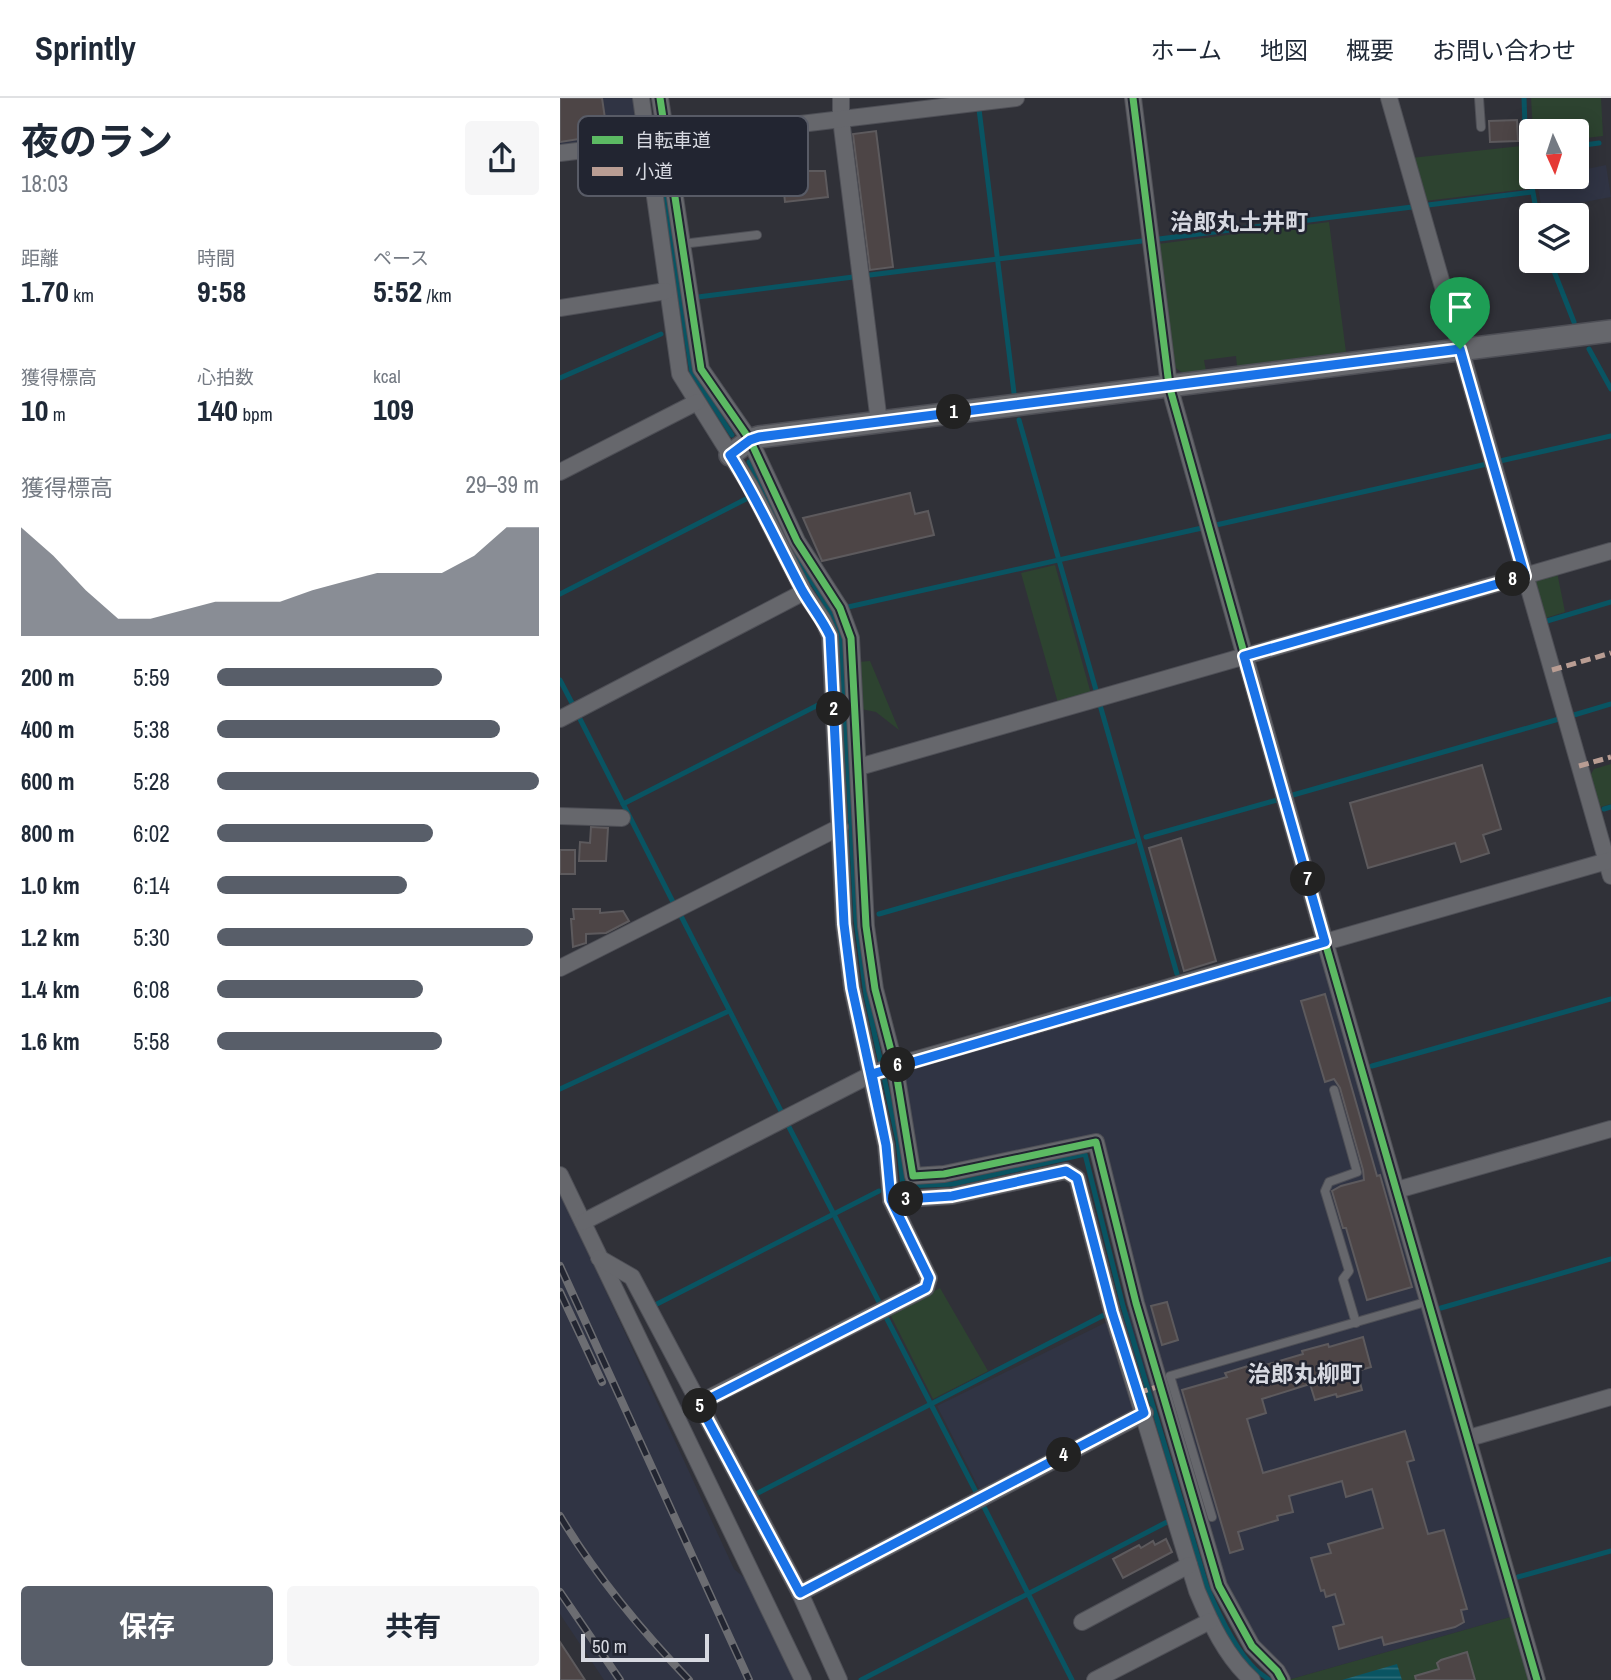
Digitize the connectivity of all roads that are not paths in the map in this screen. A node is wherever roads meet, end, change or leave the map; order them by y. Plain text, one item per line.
1 (641, 98) edge
2 (660, 98) edge
3 (841, 98) edge
4 (1016, 98) edge
5 (1133, 98) edge
6 (1389, 98) edge
7 (1479, 98) edge
8 (644, 116) edge
9 (663, 116) edge
10 (841, 119) junction
11 (808, 123) edge
12 (1481, 127) dead end
13 (578, 151) edge
14 (560, 153) edge
15 (655, 196) edge
16 (675, 196) edge
17 (757, 235) dead end
18 (682, 244) junction
19 (666, 291) junction
20 (560, 308) edge
21 (1611, 331) edge
22 (1460, 349) junction
23 (1169, 385) junction
24 (697, 402) junction
25 (880, 422) junction
26 (750, 440) junction
27 (730, 455) junction
28 (560, 472) edge
29 (1611, 551) edge
30 (1525, 576) junction
31 (803, 592) junction
32 (1244, 656) junction
33 (560, 719) edge
34 (859, 767) junction
35 (560, 817) edge
36 (622, 818) dead end
37 (840, 827) junction
38 (1610, 866) edge
39 (1325, 942) junction
40 (560, 968) edge
41 (884, 1070) junction
42 (1334, 1090) dead end
43 (1611, 1129) edge
44 (561, 1180) edge
45 (1397, 1190) junction
46 (891, 1200) junction
47 (583, 1222) junction
48 (599, 1258) junction
49 (1429, 1301) junction
50 (1356, 1323) junction
51 (1611, 1397) edge
52 (699, 1404) junction
53 (1144, 1413) junction
54 (1469, 1438) junction
55 (1212, 1517) dead end
56 (1189, 1565) junction
57 (800, 1593) junction
58 (1210, 1621) junction
59 (1082, 1622) dead end
60 (803, 1680) edge
61 (839, 1680) edge
62 (1095, 1680) edge
63 (1252, 1680) edge
64 (1282, 1680) edge
65 (1537, 1680) edge

1 - 8 street
2 - 9 street
3 - 10 street
4 - 10 street
5 - 23 street
6 - 22 street
7 - 12 lane
10 - 11 street
10 - 25 street
13 - 14 street
15 - 19 street
16 - 18 street
17 - 18 lane
18 - 26 street
19 - 20 street
19 - 24 street
21 - 22 street
22 - 23 street
22 - 30 street
23 - 25 street
23 - 32 street
24 - 27 street
24 - 28 street
25 - 26 street
26 - 27 street
26 - 34 street
27 - 31 street
29 - 30 street
30 - 32 street
30 - 38 street
31 - 33 street
31 - 37 street
32 - 34 street
32 - 39 street
34 - 41 street
35 - 36 street
37 - 40 street
37 - 41 street
38 - 39 street
39 - 41 street
39 - 45 street
41 - 46 street
41 - 47 street
41 - 64 street
42 - 50 lane
43 - 45 street
44 - 47 street
45 - 49 street
46 - 52 street
46 - 53 street
47 - 48 street
48 - 52 street
48 - 60 street
49 - 50 lane
49 - 54 street
50 - 55 lane
51 - 54 street
52 - 57 street
53 - 56 street
53 - 57 street
54 - 65 street
56 - 58 street
56 - 59 street
57 - 61 street
58 - 62 street
58 - 63 street

